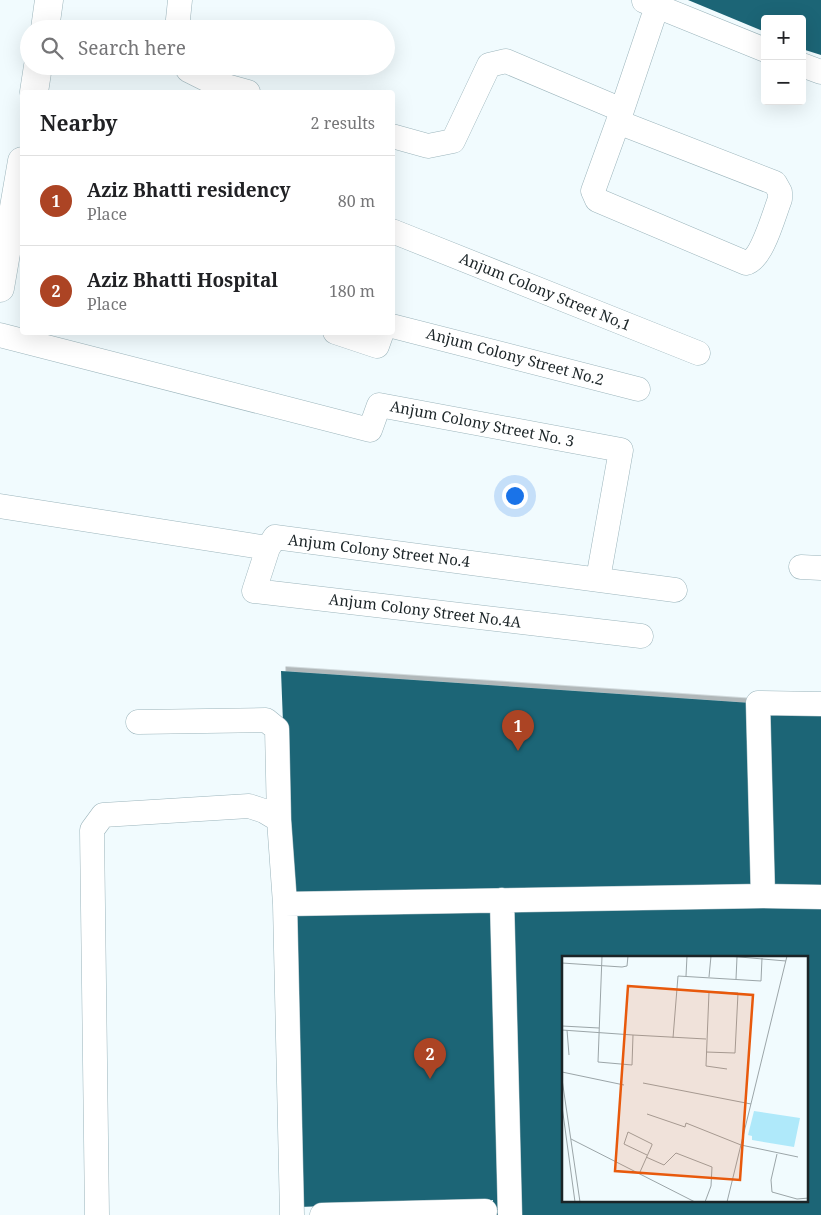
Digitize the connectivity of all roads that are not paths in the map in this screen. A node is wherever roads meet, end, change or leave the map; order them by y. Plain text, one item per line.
1 (49, 0) edge
2 (180, 0) edge
3 (650, 3) edge
4 (46, 20) edge
5 (178, 20) edge
6 (761, 48) edge
7 (806, 66) edge
8 (821, 72) edge
9 (198, 75) edge
10 (241, 90) edge
11 (620, 116) junction
12 (395, 137) edge
13 (20, 173) edge
14 (11, 229) edge
15 (395, 232) edge
16 (0, 288) edge
17 (395, 327) edge
18 (0, 335) edge
19 (344, 335) edge
20 (381, 335) edge
21 (698, 353) dead end
22 (638, 389) dead end
23 (0, 506) edge
24 (268, 548) junction
25 (598, 580) junction
26 (675, 590) dead end
27 (641, 636) dead end
28 (821, 704) edge
29 (138, 722) dead end
30 (279, 820) junction
31 (763, 896) junction
32 (821, 897) edge
33 (502, 900) junction
34 (285, 904) junction
35 (485, 1211) dead end
36 (96, 1215) edge
37 (292, 1215) edge
38 (322, 1215) edge
39 (510, 1215) edge

1 - 4 main road
2 - 5 street
3 - 6 street
3 - 11 street
7 - 8 street
9 - 10 street
11 - 11 street
11 - 12 street
13 - 14 main road
14 - 16 main road
15 - 21 street, Anjum Colony Street No,1
17 - 22 street, Anjum Colony Street No.2
18 - 25 street, Anjum Colony Street No. 3
19 - 20 street
23 - 24 street, Anjum Colony Street No.4
24 - 25 street, Anjum Colony Street No.4
24 - 27 street, Anjum Colony Street No.4A
25 - 26 street, Anjum Colony Street No.4
28 - 31 street
29 - 30 street
30 - 34 street
30 - 36 street
31 - 32 street
31 - 33 street
33 - 34 street
33 - 39 street
34 - 37 street
35 - 38 street

